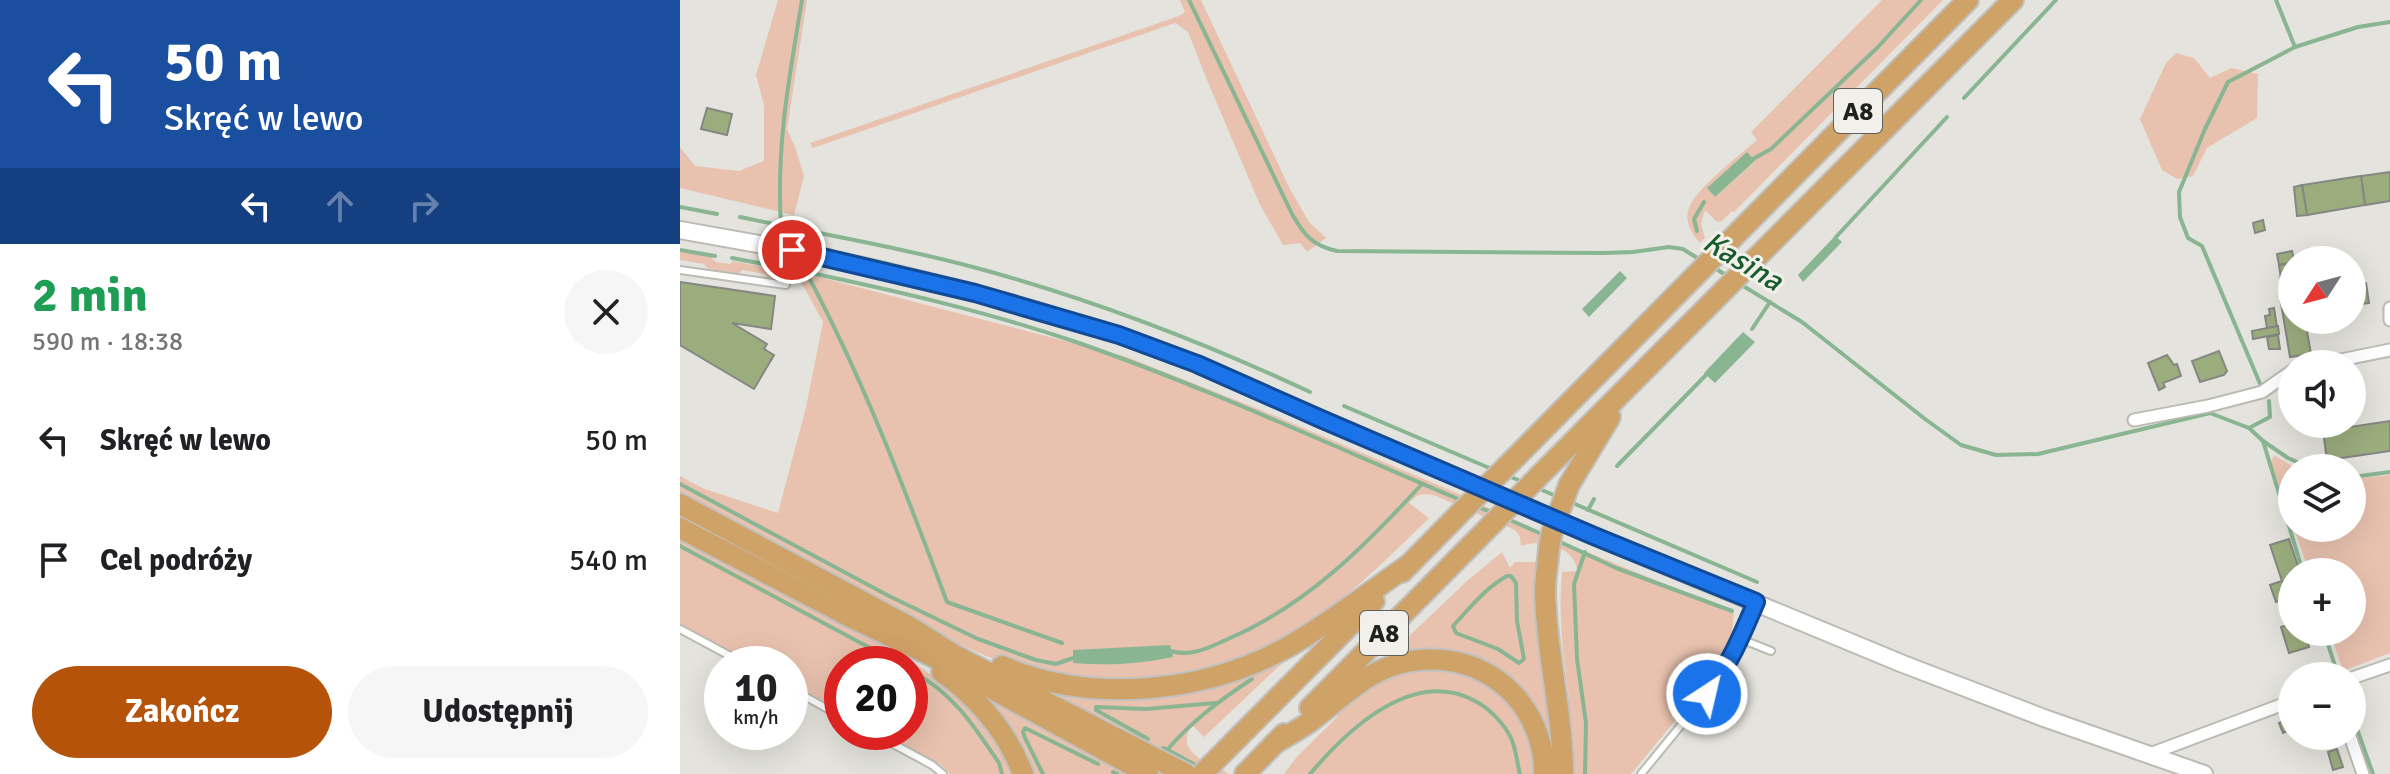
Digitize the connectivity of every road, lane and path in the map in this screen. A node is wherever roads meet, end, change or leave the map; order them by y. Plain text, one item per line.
1 (1968, 0) edge
2 (2013, 0) edge
3 (680, 230) edge
4 (792, 250) junction
5 (680, 270) edge
6 (2390, 308) edge
7 (2390, 320) edge
8 (2390, 350) edge
9 (2366, 355) edge
10 (2278, 381) edge
11 (1629, 387) junction
12 (2134, 420) dead end
13 (680, 504) edge
14 (680, 528) edge
15 (1410, 564) junction
16 (1756, 602) junction
17 (848, 616) junction
18 (910, 627) junction
19 (680, 629) edge
20 (1741, 639) junction
21 (712, 646) edge
22 (1771, 651) dead end
23 (2390, 665) edge
24 (2366, 673) edge
25 (2278, 706) edge
26 (1275, 743) junction
27 (904, 750) edge
28 (2355, 750) edge
29 (2150, 754) junction
30 (1249, 770) edge
31 (943, 774) edge
32 (1023, 774) edge
33 (1148, 774) edge
34 (1186, 774) edge
35 (1202, 774) edge
36 (1544, 774) edge
37 (1563, 774) edge
38 (1641, 774) edge
39 (2204, 774) edge
40 (2363, 774) edge

1 - 15 highway, A8, bridge
2 - 11 highway, A8
3 - 4 main road
4 - 5 lane
4 - 16 main road
6 - 7 street
8 - 9 street
10 - 12 street
11 - 26 highway, A8, bridge
11 - 37 highway, bridge
13 - 18 highway
14 - 17 highway
15 - 18 highway
15 - 35 highway, A8
16 - 20 lane
16 - 29 main road
17 - 32 highway
17 - 33 highway
18 - 34 highway
19 - 21 lane
20 - 22 lane
20 - 38 lane
23 - 24 street
25 - 29 street
26 - 30 highway, A8
26 - 36 highway
27 - 31 lane
28 - 40 street
29 - 39 main road

